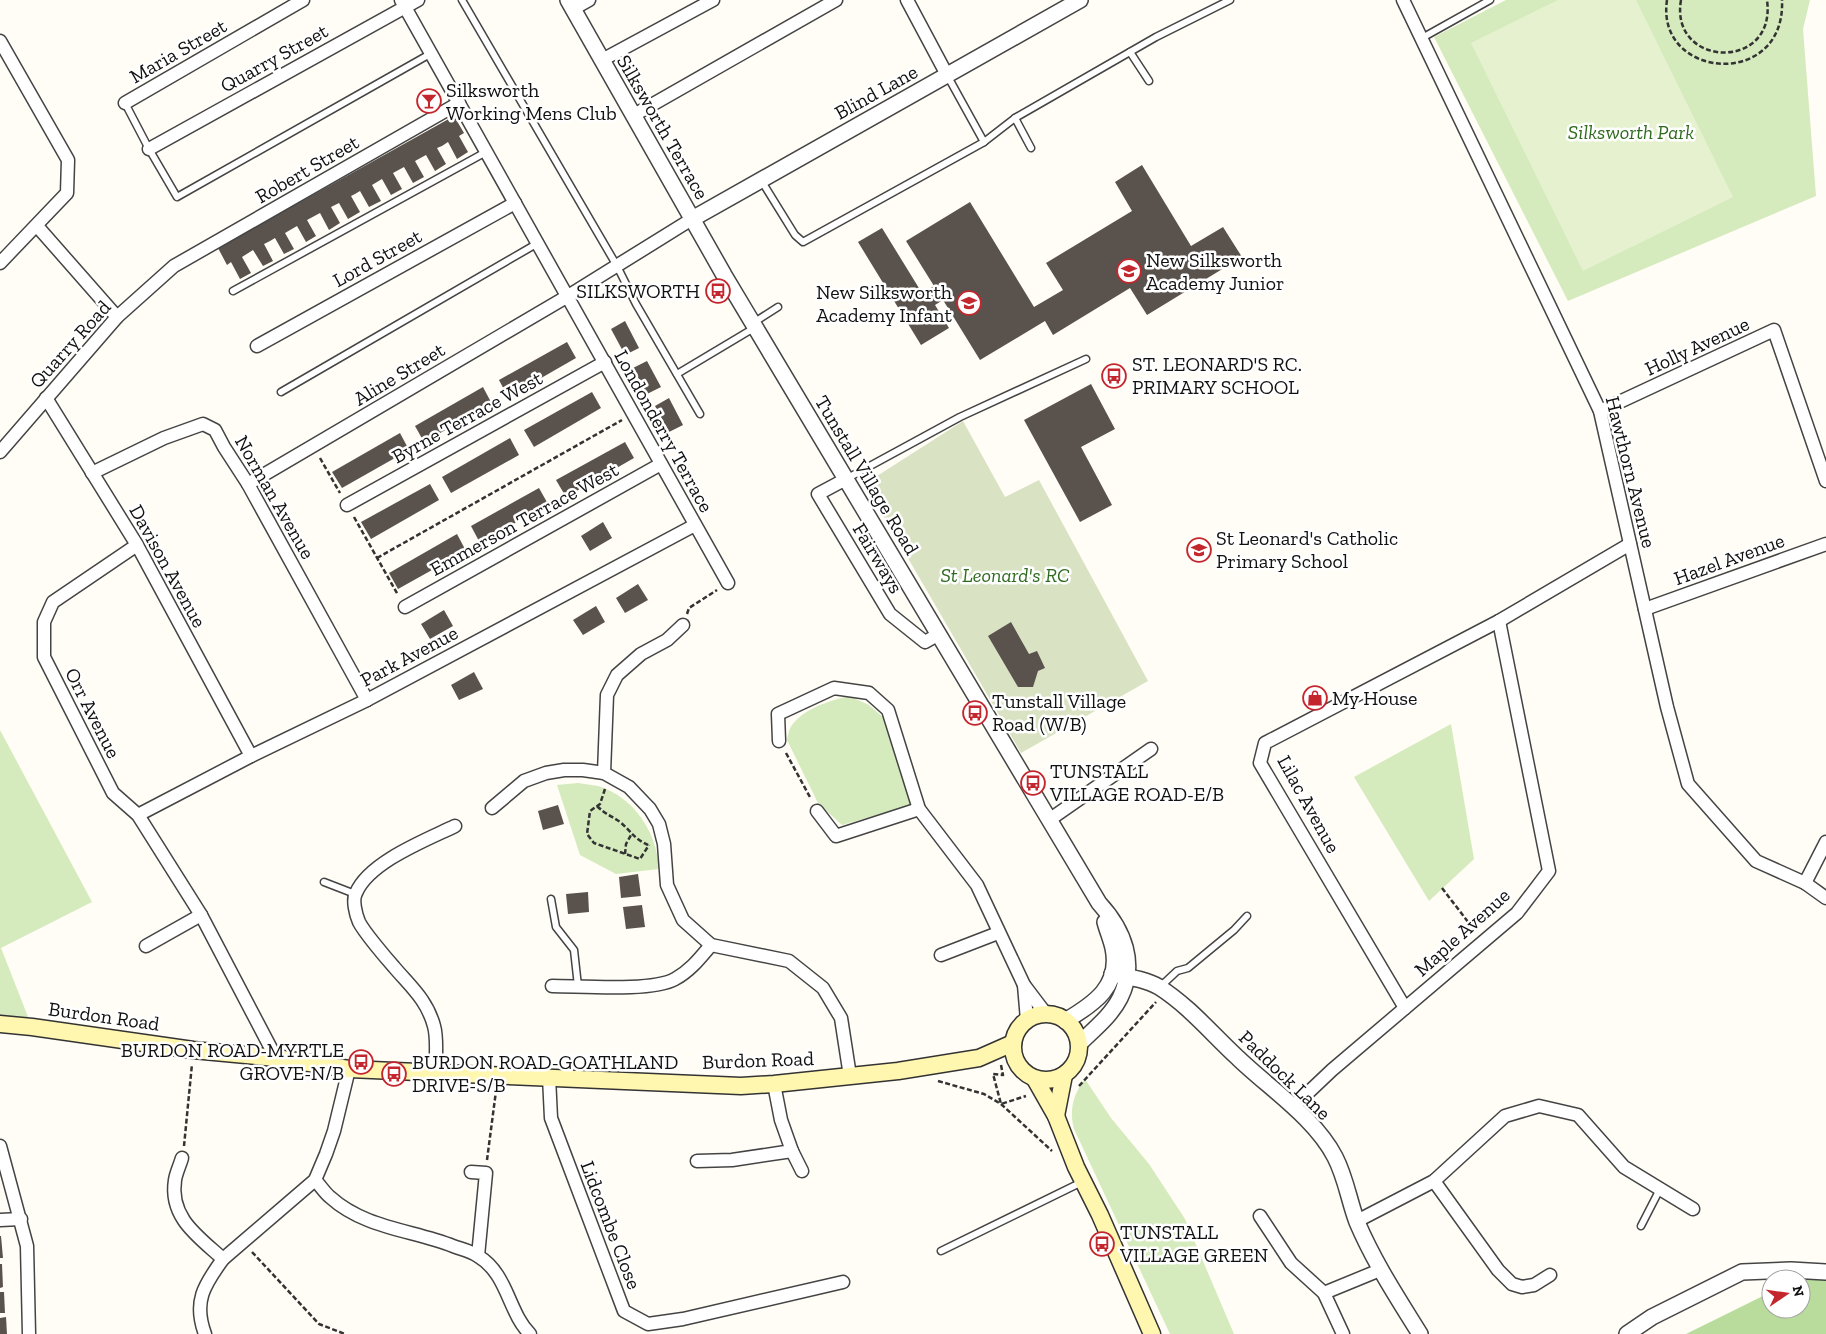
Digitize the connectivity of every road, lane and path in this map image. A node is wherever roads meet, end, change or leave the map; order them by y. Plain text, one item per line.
1 (303, 0) edge
2 (418, 0) edge
3 (462, 0) edge
4 (589, 0) edge
5 (714, 0) edge
6 (836, 0) edge
7 (907, 0) edge
8 (1080, 0) edge
9 (1230, 0) edge
10 (1403, 0) edge
11 (1490, 0) edge
12 (1667, 0) edge
13 (1681, 0) edge
14 (1767, 0) edge
15 (1782, 0) edge
16 (403, 4) edge
17 (570, 5) edge
18 (1422, 38) junction
19 (0, 41) edge
20 (1130, 52) junction
21 (430, 54) junction
22 (602, 60) junction
23 (947, 75) junction
24 (1149, 81) dead end
25 (125, 103) joint
26 (459, 103) junction
27 (634, 115) junction
28 (1015, 118) junction
29 (984, 142) junction
30 (1031, 148) dead end
31 (149, 149) junction
32 (486, 152) junction
33 (761, 180) junction
34 (515, 203) junction
35 (692, 219) junction
36 (37, 226) junction
37 (538, 243) junction
38 (0, 263) edge
39 (174, 266) joint
40 (617, 266) junction
41 (724, 274) joint
42 (233, 291) dead end
43 (568, 296) junction
44 (778, 307) dead end
45 (118, 317) junction
46 (754, 325) junction
47 (257, 346) dead end
48 (1086, 359) dead end
49 (605, 362) junction
50 (676, 374) junction
51 (281, 392) dead end
52 (46, 398) junction
53 (1600, 411) junction
54 (633, 414) junction
55 (700, 414) dead end
56 (313, 446) junction
57 (0, 452) edge
58 (661, 464) junction
59 (92, 473) junction
60 (846, 479) junction
61 (1826, 481) edge
62 (248, 484) junction
63 (347, 505) junction
64 (695, 525) junction
65 (1630, 544) junction
66 (1826, 544) edge
67 (137, 545) junction
68 (377, 558) junction
69 (728, 583) joint
70 (405, 607) joint
71 (1645, 609) junction
72 (1499, 620) junction
73 (683, 624) joint
74 (939, 634) junction
75 (367, 700) junction
76 (779, 740) joint
77 (1151, 749) dead end
78 (251, 756) junction
79 (607, 774) junction
80 (597, 806) junction
81 (492, 808) dead end
82 (919, 809) junction
83 (817, 811) joint
84 (138, 815) junction
85 (1049, 820) junction
86 (455, 826) dead end
87 (631, 835) junction
88 (1826, 842) edge
89 (664, 844) junction
90 (648, 845) junction
91 (625, 854) junction
92 (324, 882) dead end
93 (1805, 883) junction
94 (1442, 888) dead end
95 (355, 894) junction
96 (1826, 898) edge
97 (551, 899) dead end
98 (201, 915) junction
99 (1247, 916) dead end
100 (998, 933) junction
101 (1483, 942) junction
102 (711, 945) junction
103 (146, 946) dead end
104 (941, 955) dead end
105 (1120, 975) junction
106 (1024, 985) junction
107 (552, 986) dead end
108 (578, 986) junction
109 (1159, 988) junction
110 (1405, 1008) junction
111 (1046, 1014) junction
112 (1027, 1020) junction
113 (1065, 1020) junction
114 (0, 1024) edge
115 (1013, 1043) junction
116 (1079, 1044) junction
117 (193, 1050) junction
118 (276, 1058) junction
119 (979, 1058) junction
120 (349, 1069) junction
121 (1020, 1069) junction
122 (436, 1072) junction
123 (498, 1075) junction
124 (850, 1076) junction
125 (1064, 1076) junction
126 (549, 1077) junction
127 (1036, 1079) junction
128 (933, 1080) dead end
129 (774, 1084) junction
130 (1294, 1106) junction
131 (1056, 1116) junction
132 (0, 1146) edge
133 (792, 1151) junction
134 (1058, 1156) dead end
135 (182, 1158) joint
136 (697, 1161) dead end
137 (802, 1171) dead end
138 (471, 1172) dead end
139 (486, 1173) junction
140 (315, 1180) junction
141 (1084, 1181) junction
142 (1434, 1181) junction
143 (1660, 1189) junction
144 (1693, 1209) dead end
145 (1260, 1216) dead end
146 (21, 1219) junction
147 (0, 1220) edge
148 (1357, 1221) junction
149 (1641, 1226) dead end
150 (243, 1242) junction
151 (941, 1251) dead end
152 (478, 1256) junction
153 (223, 1259) junction
154 (1380, 1270) junction
155 (1826, 1272) edge
156 (1550, 1275) dead end
157 (842, 1282) dead end
158 (1324, 1293) junction
159 (529, 1333) edge
160 (29, 1334) edge
161 (204, 1334) edge
162 (345, 1334) edge
163 (1152, 1334) edge
164 (1343, 1334) edge
165 (1420, 1334) edge
166 (1627, 1334) edge

1 - 25 street, Maria Street
2 - 16 street, Quarry Street
3 - 40 lane
4 - 17 street
5 - 22 street
6 - 27 street
7 - 23 street
8 - 23 street, Blind Lane
9 - 20 lane
10 - 18 street, Hawthorn Avenue
11 - 18 lane
12 - 15 path
13 - 14 path
16 - 21 street, Londonderry Terrace
16 - 31 street, Quarry Street
17 - 22 street, Silksworth Terrace
18 - 53 street, Hawthorn Avenue
19 - 36 street
20 - 24 lane
20 - 28 lane
21 - 26 street, Londonderry Terrace
21 - 31 lane
22 - 27 street, Silksworth Terrace
23 - 29 lane
23 - 33 street, Blind Lane
25 - 31 lane
26 - 32 street, Londonderry Terrace
26 - 39 street, Robert Street
27 - 35 street, Silksworth Terrace
28 - 29 lane
28 - 30 lane
29 - 33 lane
32 - 34 street, Londonderry Terrace
32 - 42 lane
33 - 35 street, Blind Lane
34 - 37 street, Londonderry Terrace
34 - 47 street, Lord Street
35 - 40 street, Aline Street
35 - 41 street, Silksworth Terrace
36 - 38 street
36 - 45 street
37 - 43 street, Londonderry Terrace
37 - 51 lane
39 - 45 street, Quarry Road
40 - 43 street, Aline Street
40 - 50 lane
41 - 46 street, Tunstall Village Road
43 - 49 street, Londonderry Terrace
43 - 56 street, Aline Street
44 - 46 lane
45 - 52 street, Quarry Road
46 - 50 lane
46 - 60 street, Tunstall Village Road
48 - 60 lane
49 - 54 street, Londonderry Terrace
49 - 63 street, Byrne Terrace West
50 - 55 lane
52 - 57 street, Quarry Road
52 - 59 street, Davison Avenue
53 - 61 street, Holly Avenue
53 - 65 street, Hawthorn Avenue
54 - 58 street, Londonderry Terrace
54 - 68 path
56 - 62 street, Aline Street
56 - 63 path
58 - 64 street, Londonderry Terrace
58 - 70 street, Emmerson Terrace West
59 - 62 street, Norman Avenue
59 - 67 street, Davison Avenue
60 - 74 street, Tunstall Village Road
60 - 74 street, Fairways
62 - 75 street, Norman Avenue
63 - 68 path
64 - 69 street, Londonderry Terrace
64 - 75 street, Park Avenue
65 - 71 street, Hawthorn Avenue
65 - 72 street, Lilac Avenue
66 - 71 street, Hazel Avenue
67 - 78 street, Davison Avenue
67 - 84 street, Orr Avenue
68 - 70 path
69 - 73 path
71 - 93 street, Hawthorn Avenue
72 - 101 street, Maple Avenue
72 - 110 street, Lilac Avenue
73 - 79 street
74 - 85 street, Tunstall Village Road
75 - 78 street, Park Avenue
76 - 82 street
76 - 83 path
77 - 85 street
78 - 84 street, Park Avenue
79 - 80 path
79 - 81 street
79 - 89 street
80 - 87 path
80 - 91 path
82 - 83 street
82 - 100 street
84 - 98 street, Orr Avenue
85 - 105 street, Tunstall Village Road
86 - 95 street
87 - 90 path
87 - 91 path
88 - 93 street
89 - 90 path
89 - 102 street
90 - 91 path
92 - 95 lane
93 - 96 street
94 - 101 path
95 - 122 street
97 - 108 lane
98 - 103 street
98 - 118 street, Orr Avenue
99 - 109 lane
100 - 104 street
100 - 106 street
101 - 110 street, Maple Avenue
102 - 108 street
102 - 124 street
105 - 109 street, Paddock Lane
105 - 113 street, Tunstall Village Road
105 - 116 street, Tunstall Village Road
106 - 111 street
106 - 112 street
107 - 108 street
109 - 130 street, Paddock Lane
110 - 130 street, Maple Avenue
111 - 112 main road
111 - 113 main road
112 - 115 main road
113 - 116 main road
114 - 117 main road, Burdon Road
115 - 119 main road, Burdon Road
115 - 121 main road
116 - 125 main road
117 - 118 main road, Burdon Road
117 - 135 path
118 - 120 main road, Burdon Road
119 - 121 main road, Burdon Road
119 - 124 main road, Burdon Road
120 - 122 main road, Burdon Road
120 - 140 street
121 - 127 main road
122 - 123 main road, Burdon Road
123 - 126 main road, Burdon Road
123 - 139 path
124 - 129 main road, Burdon Road
125 - 127 main road
125 - 131 main road
126 - 129 main road, Burdon Road
126 - 157 street, Lidcombe Close
127 - 131 main road
128 - 134 path
129 - 133 street
130 - 148 street, Paddock Lane
131 - 141 main road
132 - 146 street
133 - 136 street
133 - 137 street
135 - 153 street
138 - 139 street
139 - 152 street
140 - 150 street
140 - 152 street
141 - 151 lane
141 - 163 main road
142 - 143 street
142 - 148 street
142 - 156 street
143 - 144 street
143 - 149 lane
145 - 158 street
146 - 147 street
146 - 160 street
148 - 154 street, Paddock Lane
150 - 153 street
150 - 162 path
152 - 159 street
153 - 161 street
154 - 158 street
154 - 165 street, Paddock Lane
155 - 166 street
158 - 164 street

